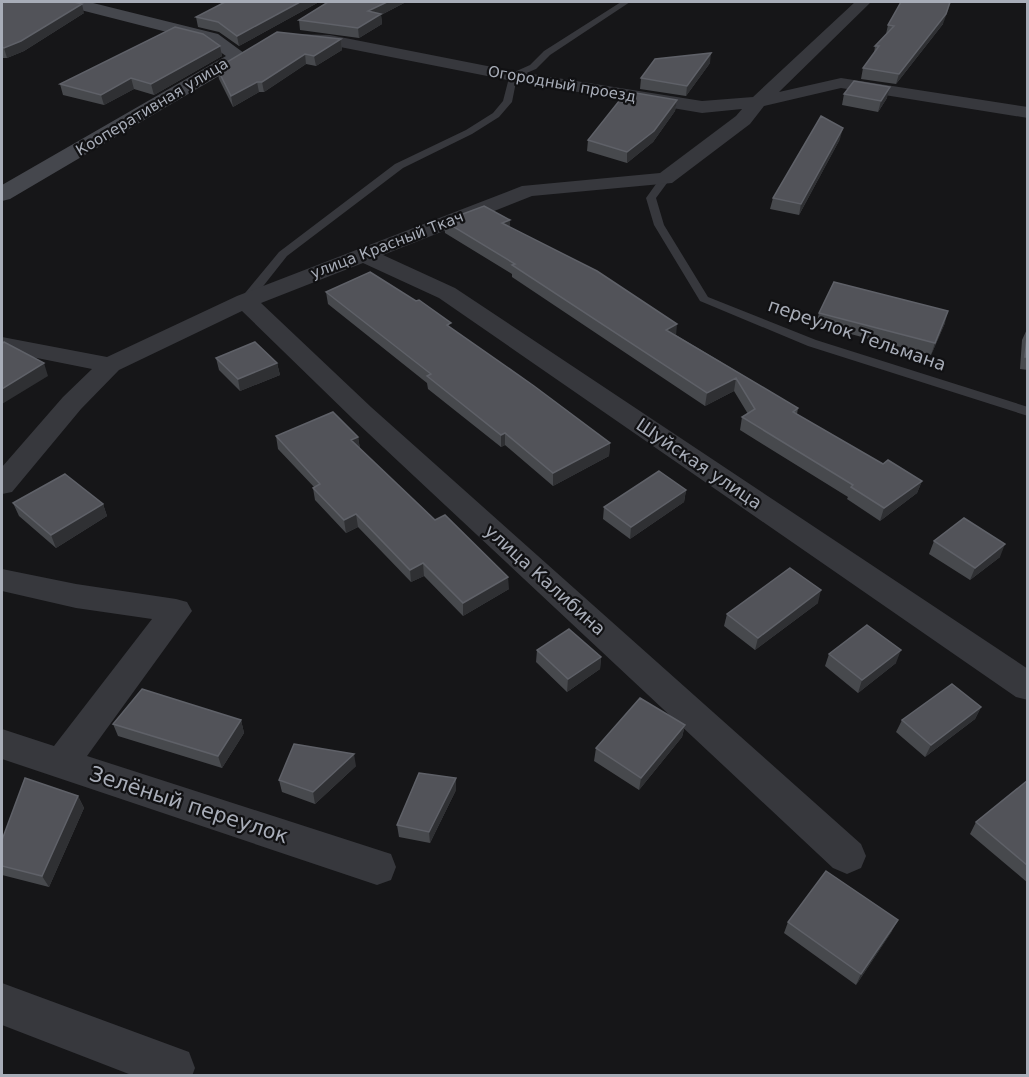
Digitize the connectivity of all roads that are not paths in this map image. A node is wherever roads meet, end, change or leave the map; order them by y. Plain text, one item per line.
1 (71, 2) edge
2 (626, 2) edge
3 (863, 2) edge
4 (304, 18) edge
5 (257, 45) edge
6 (239, 56) junction
7 (513, 76) junction
8 (758, 102) junction
9 (1028, 112) edge
10 (665, 179) junction
11 (2, 194) edge
12 (363, 254) junction
13 (245, 301) junction
14 (2, 344) edge
15 (110, 364) junction
16 (1028, 412) edge
17 (2, 485) edge
18 (2, 580) edge
19 (1028, 687) edge
20 (2, 744) edge
21 (62, 763) junction
22 (847, 856) dead end
23 (377, 867) dead end
24 (2, 1004) edge
25 (173, 1068) dead end

1 - 6 street
2 - 7 lane
3 - 8 street
4 - 7 street, Огородный проезд
5 - 6 street, Кооперативная улица
6 - 11 street, Кооперативная улица
7 - 8 street, Огородный проезд
7 - 13 lane, улица Красный Ткач
8 - 9 street, Огородный проезд
8 - 10 street
10 - 12 street, улица Красный Ткач
10 - 16 lane, переулок Тельмана
12 - 13 street, улица Красный Ткач
12 - 19 street, Шуйская улица
13 - 15 street, улица Красный Ткач
13 - 22 street, улица Калибина
14 - 15 street
15 - 17 street, улица Красный Ткач
18 - 21 street
20 - 21 street, Зелёный переулок
21 - 23 street, Зелёный переулок
24 - 25 street

